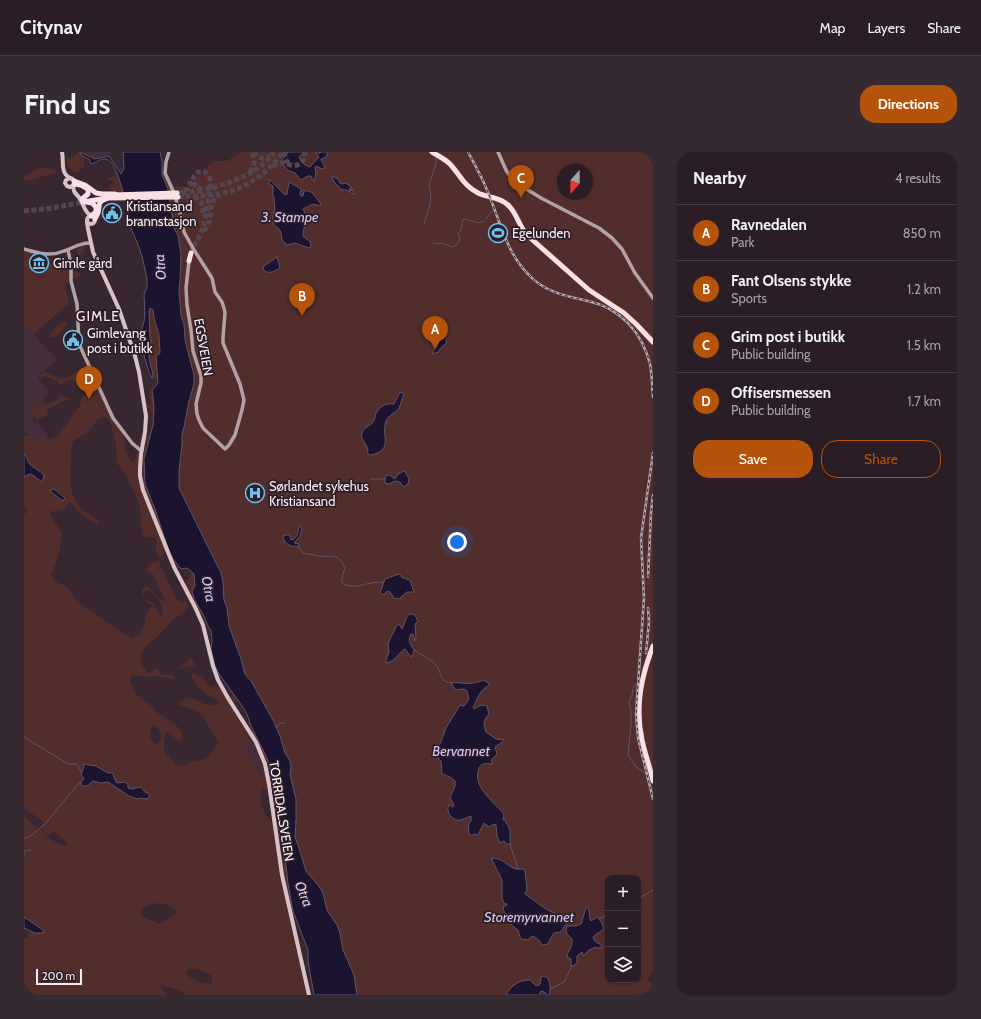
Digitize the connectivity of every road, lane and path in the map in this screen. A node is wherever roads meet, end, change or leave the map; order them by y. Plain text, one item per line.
1 (169, 152) edge
2 (432, 152) edge
3 (435, 152) edge
4 (498, 152) edge
5 (62, 153) edge
6 (72, 183) junction
7 (465, 183) junction
8 (119, 196) junction
9 (177, 197) junction
10 (83, 200) junction
11 (90, 219) junction
12 (91, 243) junction
13 (24, 249) edge
14 (67, 250) junction
15 (191, 254) tunnel mouth
16 (189, 261) joint
17 (653, 298) edge
18 (653, 344) edge
19 (142, 449) junction
20 (653, 646) edge
21 (653, 781) edge
22 (309, 995) edge

1 - 9 street
2 - 7 highway
3 - 7 highway
4 - 17 street
5 - 6 main road, TORRIDALSVEIEN
5 - 6 main road, TORRIDALSVEIEN
6 - 8 highway
6 - 10 highway
6 - 11 main road, TORRIDALSVEIEN
7 - 18 highway
8 - 9 highway
8 - 10 highway
8 - 11 highway
9 - 16 street, EGSVEIEN
10 - 11 highway
11 - 12 main road, TORRIDALSVEIEN
12 - 14 street
12 - 19 main road, TORRIDALSVEIEN
13 - 14 street
14 - 19 street
15 - 16 highway
19 - 22 main road, TORRIDALSVEIEN
20 - 21 highway

